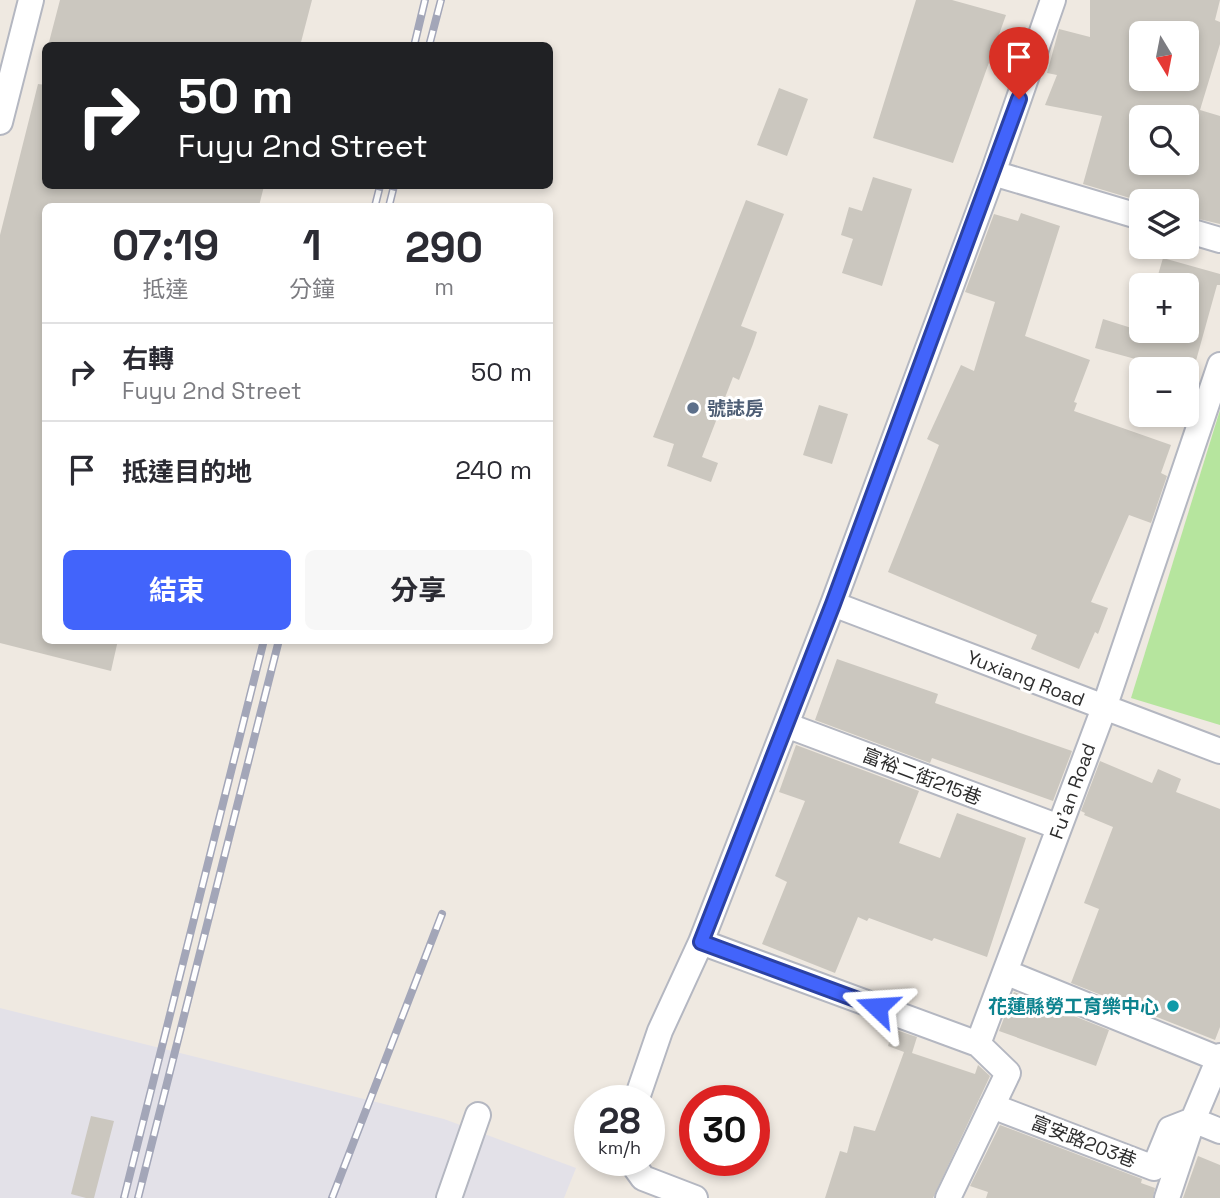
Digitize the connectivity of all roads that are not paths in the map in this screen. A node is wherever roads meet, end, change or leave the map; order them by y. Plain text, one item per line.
1 (31, 0) edge
2 (1054, 0) edge
3 (0, 122) edge
4 (993, 173) junction
5 (1129, 213) edge
6 (1199, 234) edge
7 (1220, 240) edge
8 (1220, 365) edge
9 (833, 604) junction
10 (1104, 708) junction
11 (786, 725) junction
12 (1220, 751) edge
13 (1059, 827) junction
14 (701, 942) junction
15 (1005, 972) junction
16 (978, 1044) junction
17 (1219, 1057) edge
18 (641, 1085) edge
19 (992, 1106) junction
20 (478, 1115) dead end
21 (1193, 1120) junction
22 (1220, 1131) edge
23 (642, 1176) edge
24 (686, 1195) edge
25 (449, 1198) edge
26 (948, 1198) edge
27 (1167, 1198) edge

1 - 3 street
2 - 4 street
4 - 5 street
4 - 9 street
6 - 7 street
8 - 10 street, Fu’an Road
9 - 10 street, Yuxiang Road
9 - 11 street
10 - 12 street, Yuxiang Road
10 - 13 street, Fu’an Road
11 - 13 street, 富裕二街215巷
11 - 14 street
13 - 15 street, Fu’an Road
14 - 16 street
14 - 18 street
15 - 16 street, Fu’an Road
15 - 17 street
16 - 19 street
17 - 21 street
19 - 21 street, 富安路203巷
19 - 26 street
20 - 25 street
21 - 22 street
21 - 27 street
23 - 24 street

